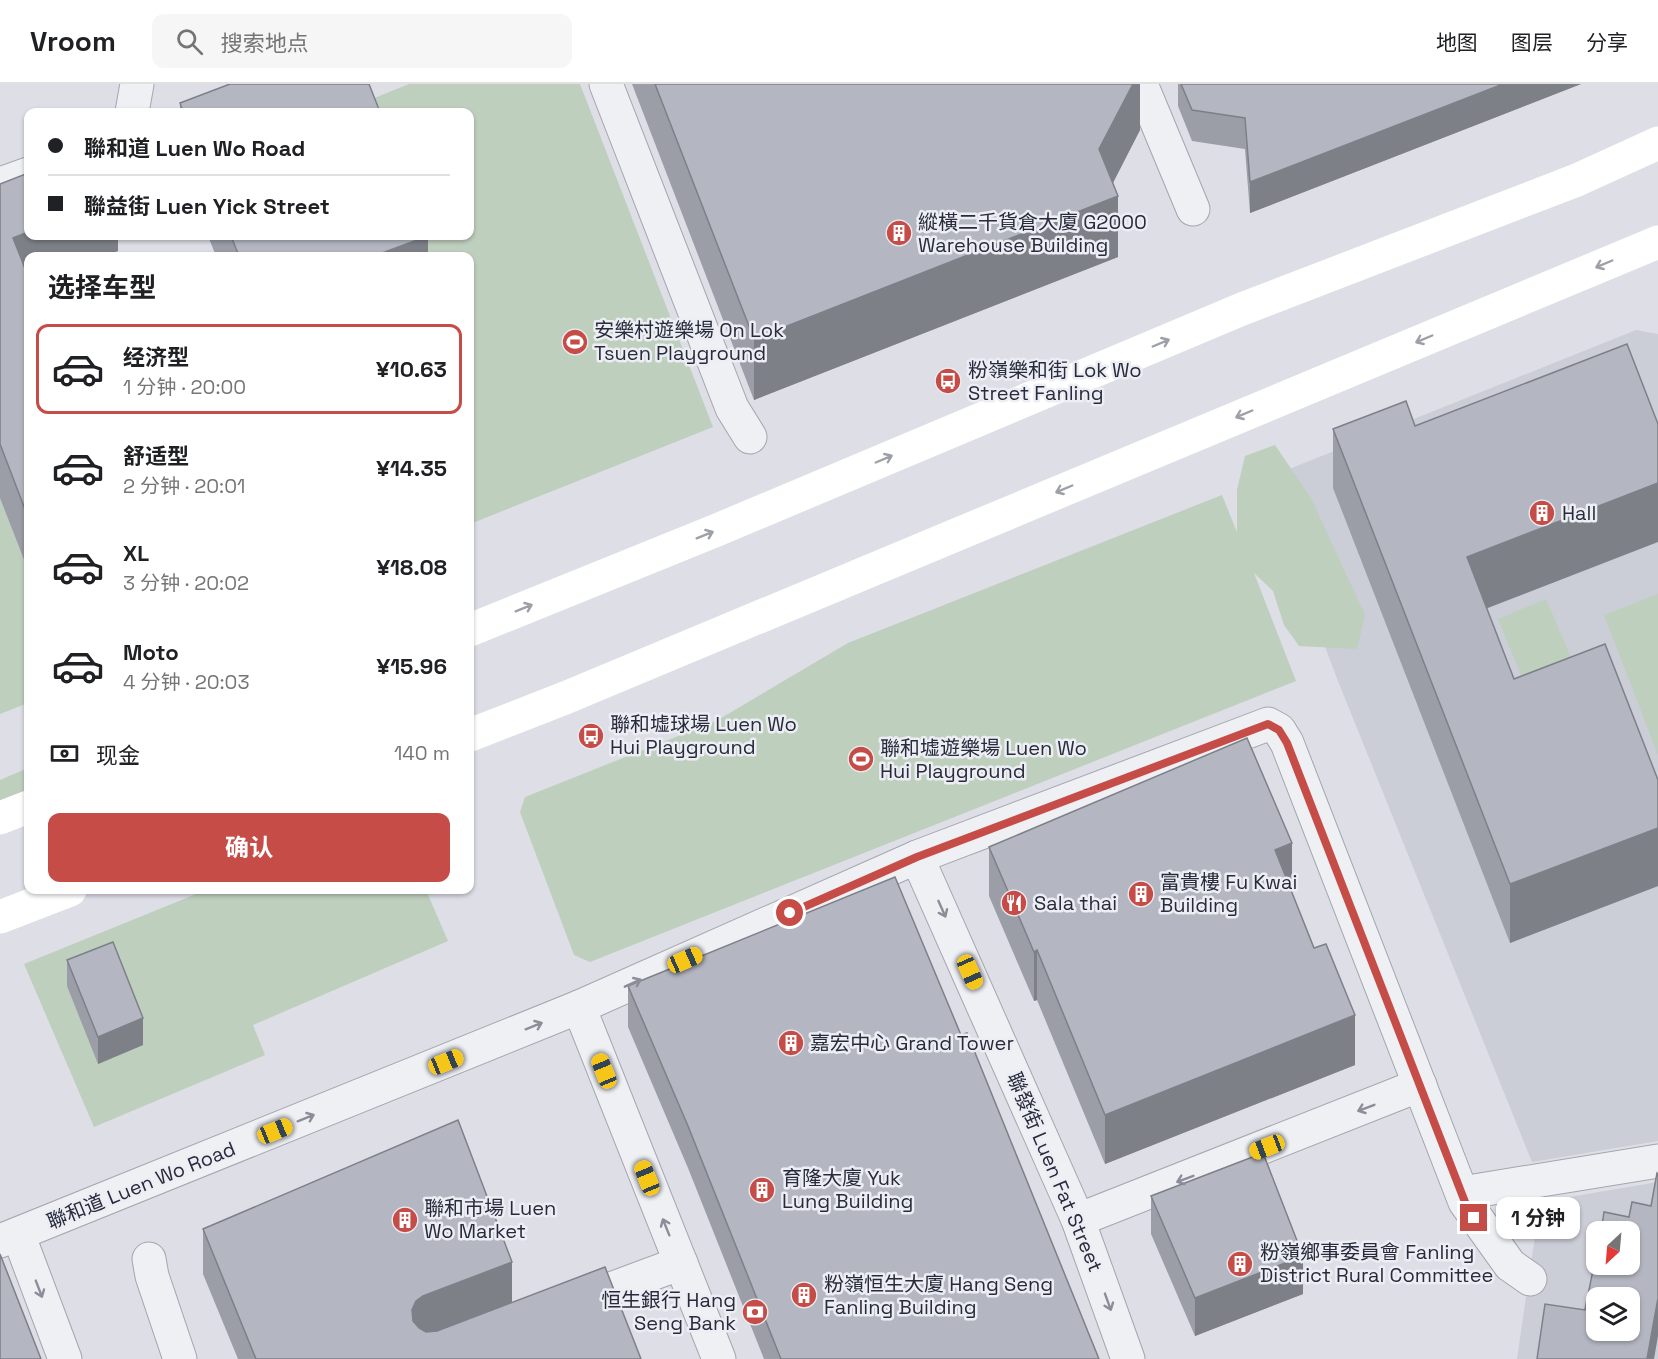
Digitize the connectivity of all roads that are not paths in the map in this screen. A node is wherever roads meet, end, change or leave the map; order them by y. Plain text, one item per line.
1 (137, 84) edge
2 (606, 84) edge
3 (1141, 84) edge
4 (133, 108) edge
5 (1658, 143) edge
6 (24, 175) edge
7 (0, 184) edge
8 (1193, 209) dead end
9 (1658, 242) edge
10 (750, 437) dead end
11 (474, 628) edge
12 (474, 733) edge
13 (24, 809) edge
14 (0, 818) edge
15 (917, 857) junction
16 (60, 894) edge
17 (0, 917) edge
18 (579, 1007) junction
19 (1420, 1085) junction
20 (1658, 1161) edge
21 (1462, 1193) junction
22 (1078, 1220) junction
23 (9, 1238) edge
24 (149, 1259) dead end
25 (681, 1263) junction
26 (1530, 1279) dead end
27 (549, 1312) edge
28 (65, 1359) edge
29 (180, 1359) edge
30 (719, 1359) edge
31 (1128, 1359) edge

1 - 4 street
2 - 10 street
3 - 8 street
11 -> 5 main road
6 - 7 street
9 -> 12 main road
13 - 14 main road
18 -> 15 street, 聯和道 Luen Wo Road
15 - 19 street, 聯和道 Luen Wo Road
15 -> 22 street, 聯發街 Luen Fat Street
16 - 17 main road
23 -> 18 street, 聯和道 Luen Wo Road
25 -> 18 street
19 - 21 street
19 -> 22 street
20 - 21 street
21 - 26 street
22 -> 31 street, 聯發街 Luen Fat Street
23 -> 28 street
24 - 29 street
25 - 27 street
25 - 30 street

